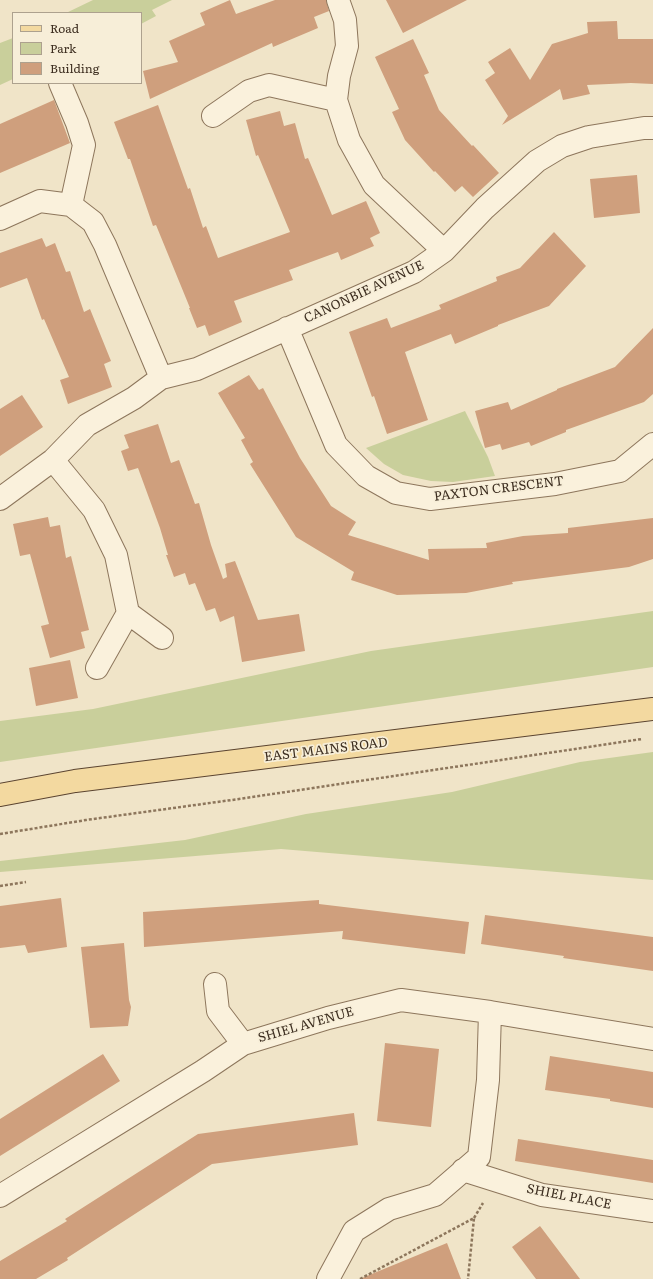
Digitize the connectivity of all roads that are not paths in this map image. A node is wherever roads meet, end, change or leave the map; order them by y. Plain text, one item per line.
1 (338, 0) edge
2 (60, 84) edge
3 (336, 100) junction
4 (213, 116) dead end
5 (653, 128) edge
6 (71, 205) junction
7 (0, 219) edge
8 (444, 251) junction
9 (287, 328) junction
10 (161, 378) junction
11 (653, 444) edge
12 (53, 460) junction
13 (0, 499) edge
14 (128, 613) junction
15 (162, 638) dead end
16 (96, 668) dead end
17 (653, 709) edge
18 (0, 795) edge
19 (215, 984) dead end
20 (490, 1012) junction
21 (653, 1038) edge
22 (243, 1044) junction
23 (463, 1170) junction
24 (0, 1196) edge
25 (653, 1211) edge
26 (328, 1279) edge

1 - 3 street
2 - 6 street
3 - 4 street
3 - 8 street
5 - 8 street, CANONBIE AVENUE
6 - 7 street
6 - 10 street
8 - 9 street, CANONBIE AVENUE
9 - 10 street, CANONBIE AVENUE
9 - 11 street, PAXTON CRESCENT
10 - 12 street, CANONBIE AVENUE
12 - 13 street, CANONBIE AVENUE
12 - 14 street
14 - 15 street
14 - 16 street
17 - 18 main road, EAST MAINS ROAD
19 - 22 street
20 - 21 street, SHIEL AVENUE
20 - 22 street, SHIEL AVENUE
20 - 23 street
22 - 24 street, SHIEL AVENUE
23 - 25 street, SHIEL PLACE
23 - 26 street

